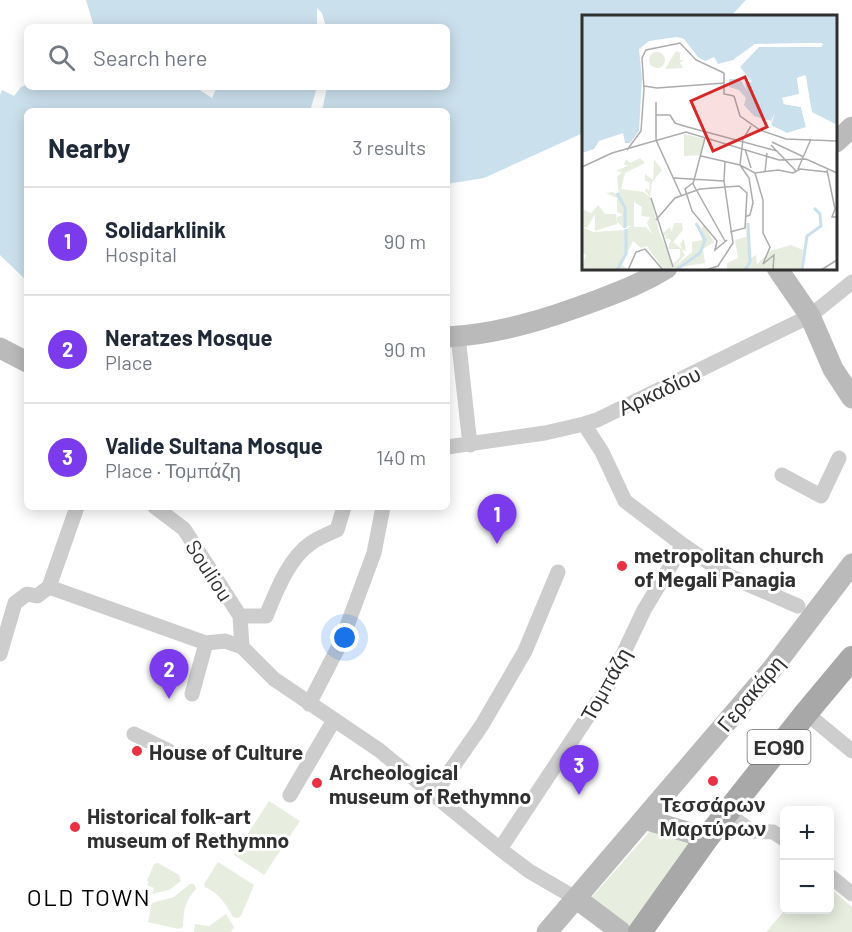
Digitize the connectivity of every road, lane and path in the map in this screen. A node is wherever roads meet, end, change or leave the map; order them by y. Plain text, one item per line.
1 (852, 127) edge
2 (837, 141) edge
3 (664, 270) edge
4 (778, 270) edge
5 (852, 282) edge
6 (810, 316) junction
7 (453, 336) edge
8 (0, 348) edge
9 (24, 360) edge
10 (852, 398) edge
11 (584, 424) junction
12 (470, 445) junction
13 (450, 447) edge
14 (839, 458) dead end
15 (783, 475) dead end
16 (76, 510) edge
17 (159, 510) edge
18 (343, 510) edge
19 (382, 510) edge
20 (683, 545) junction
21 (852, 564) edge
22 (558, 572) dead end
23 (49, 587) junction
24 (798, 606) dead end
25 (240, 616) junction
26 (206, 643) junction
27 (242, 647) junction
28 (0, 654) edge
29 (852, 658) edge
30 (192, 694) dead end
31 (309, 704) junction
32 (806, 713) junction
33 (334, 720) junction
34 (134, 734) dead end
35 (169, 751) dead end
36 (852, 751) edge
37 (434, 794) junction
38 (290, 795) dead end
39 (727, 813) junction
40 (644, 819) junction
41 (780, 836) edge
42 (707, 838) junction
43 (500, 849) junction
44 (834, 879) edge
45 (852, 894) edge
46 (577, 899) junction
47 (656, 921) edge
48 (547, 932) edge
49 (621, 932) edge
50 (640, 932) edge

1 - 2 street
3 - 7 street
4 - 6 street
5 - 6 street, Αρκαδίου
6 - 10 street
6 - 11 street, Αρκαδίου
7 - 12 street
8 - 9 street
11 - 12 street, Αρκαδίου
11 - 20 street
12 - 13 street, Αρκαδίου
14 - 15 street
16 - 23 street
17 - 25 street, Souliou
18 - 25 street
19 - 31 street
20 - 24 street
20 - 43 street, Τομπάζη
21 - 40 street, Γερακάρη
22 - 37 street
23 - 26 street
23 - 28 street
25 - 27 street, Souliou
26 - 27 street
26 - 30 street
27 - 31 street
29 - 32 main road, ΕΟ90
31 - 33 street
32 - 36 street
32 - 39 main road, ΕΟ90
33 - 37 street
33 - 38 street
34 - 35 street
37 - 43 street
39 - 41 street
39 - 42 main road, ΕΟ90
40 - 42 street
40 - 46 street
42 - 47 main road, ΕΟ90
43 - 46 street
44 - 45 street
46 - 48 street
46 - 49 street
47 - 50 main road, ΕΟ90

